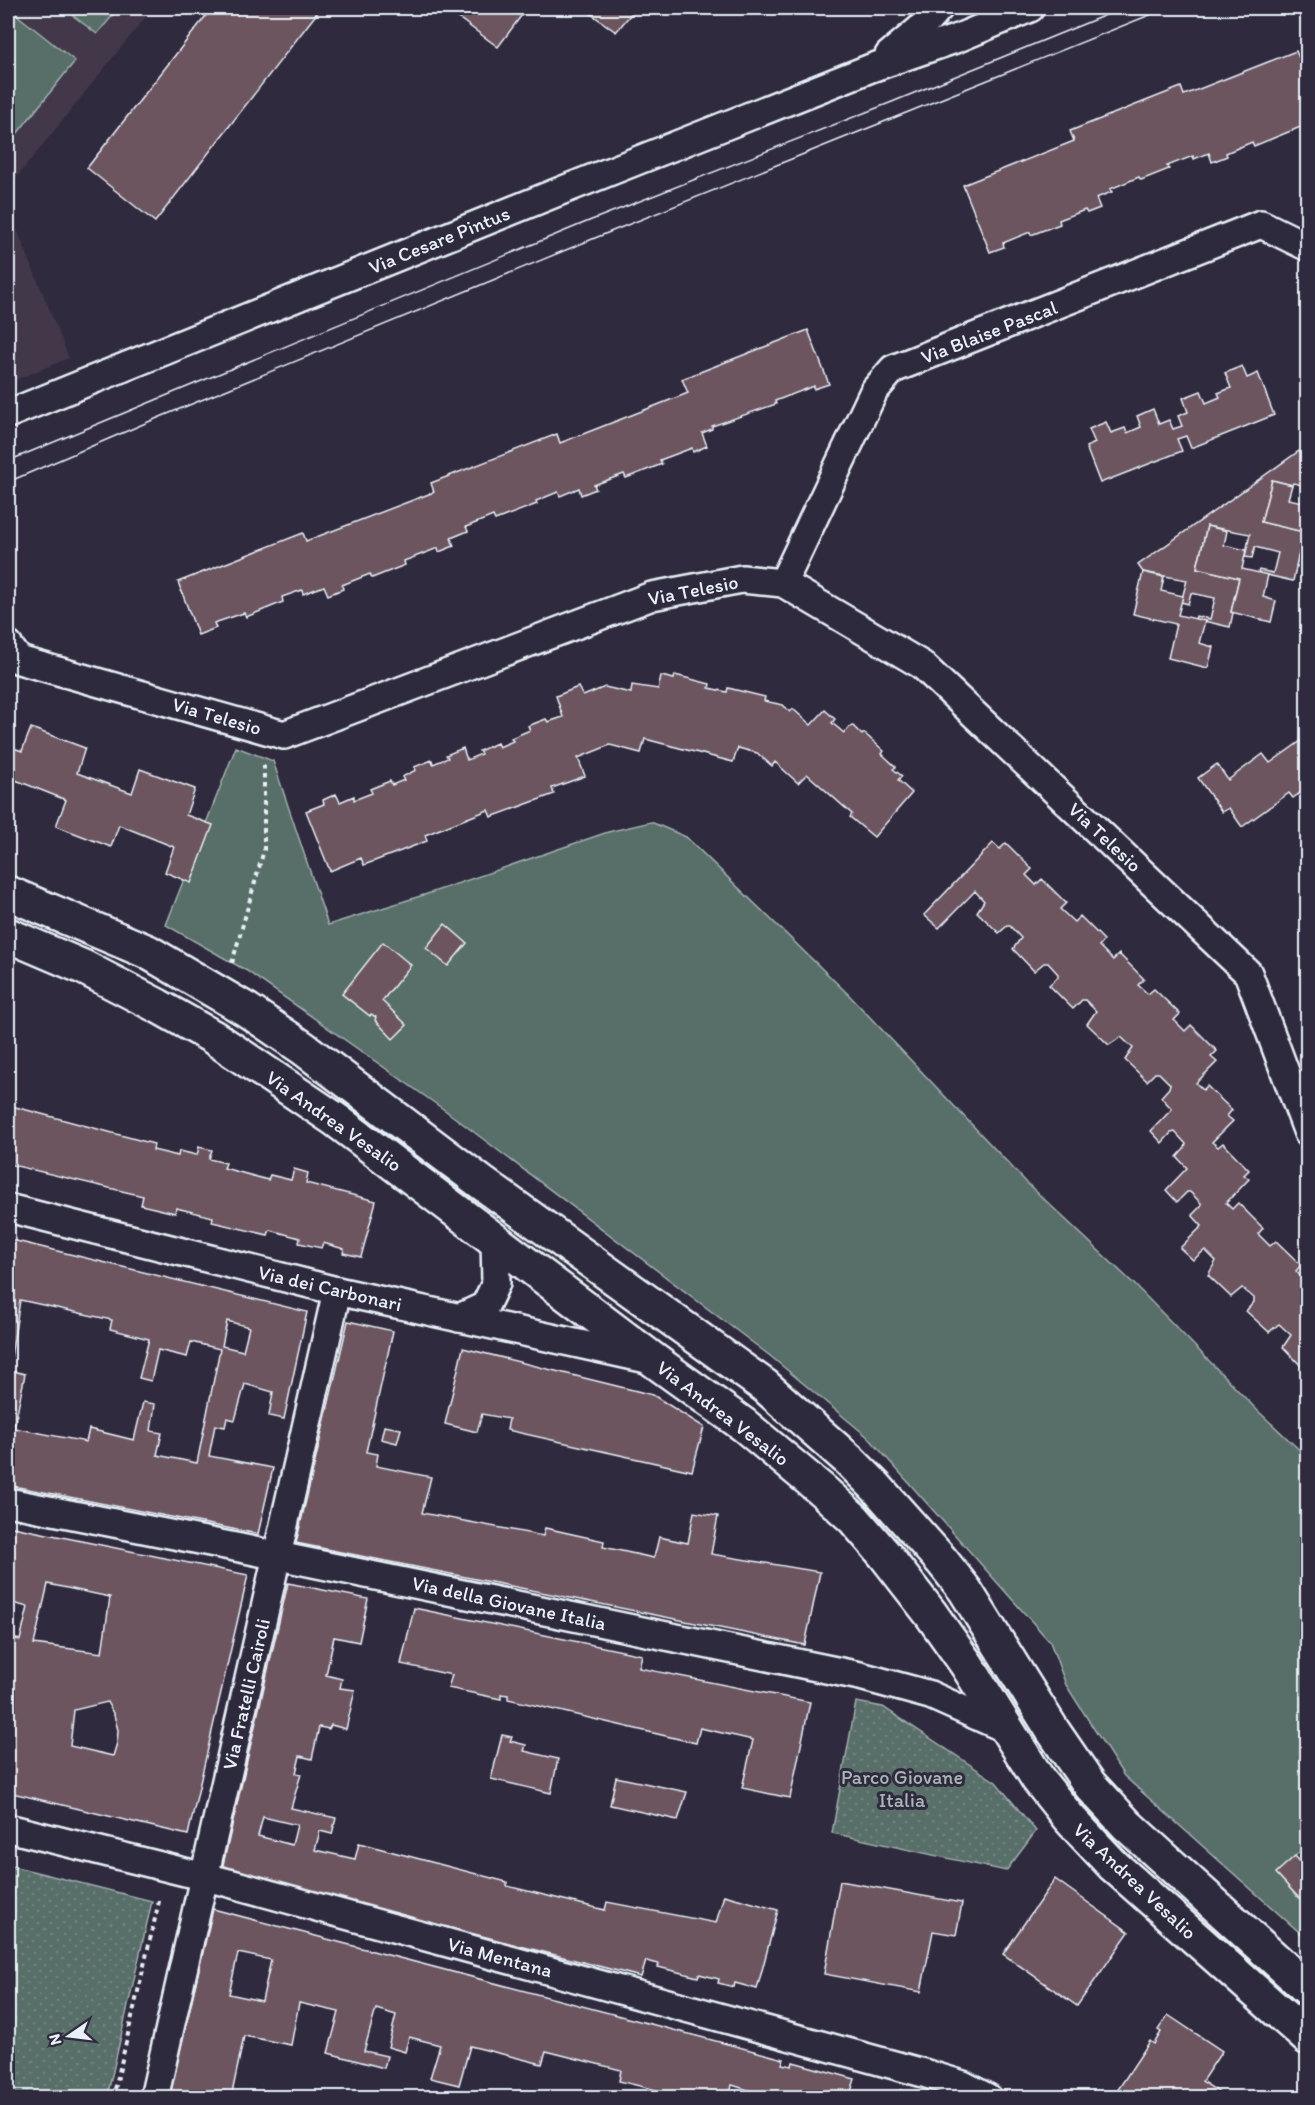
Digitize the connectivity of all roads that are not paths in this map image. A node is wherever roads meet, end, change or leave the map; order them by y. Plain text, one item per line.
1 (939, 8) edge
2 (967, 8) edge
3 (1028, 9) edge
4 (871, 68) junction
5 (1308, 247) edge
6 (8, 414) edge
7 (783, 583) junction
8 (8, 645) edge
9 (8, 893) edge
10 (8, 935) edge
11 (1308, 1133) edge
12 (8, 1208) edge
13 (495, 1240) junction
14 (337, 1291) junction
15 (459, 1318) junction
16 (655, 1361) junction
17 (8, 1502) edge
18 (278, 1556) junction
19 (1004, 1728) junction
20 (8, 1828) edge
21 (205, 1876) junction
22 (1308, 1989) edge
23 (1308, 2038) edge
24 (154, 2097) edge
25 (988, 2097) edge

1 - 4 street, Via Cesare Pintus
2 - 3 street, Via Cesare Pintus
3 - 4 street, Via Cesare Pintus
4 - 6 street, Via Cesare Pintus
5 - 7 street, Via Blaise Pascal
7 - 8 street, Via Telesio
7 - 11 street, Via Telesio
9 - 22 main road, Via Andrea Vesalio
10 - 13 main road, Via Andrea Vesalio
12 - 14 street, Via dei Carbonari
13 - 15 street
13 - 16 main road, Via Andrea Vesalio
14 - 15 street, Via dei Carbonari
14 - 18 street, Via Fratelli Cairoli
15 - 16 street, Via dei Carbonari
16 - 19 main road, Via Andrea Vesalio
17 - 18 street, Via della Giovane Italia
18 - 19 street, Via della Giovane Italia
18 - 21 street, Via Fratelli Cairoli
19 - 23 main road, Via Andrea Vesalio
20 - 21 street, Via Mentana
21 - 24 street, Via Fratelli Cairoli
21 - 25 street, Via Mentana

